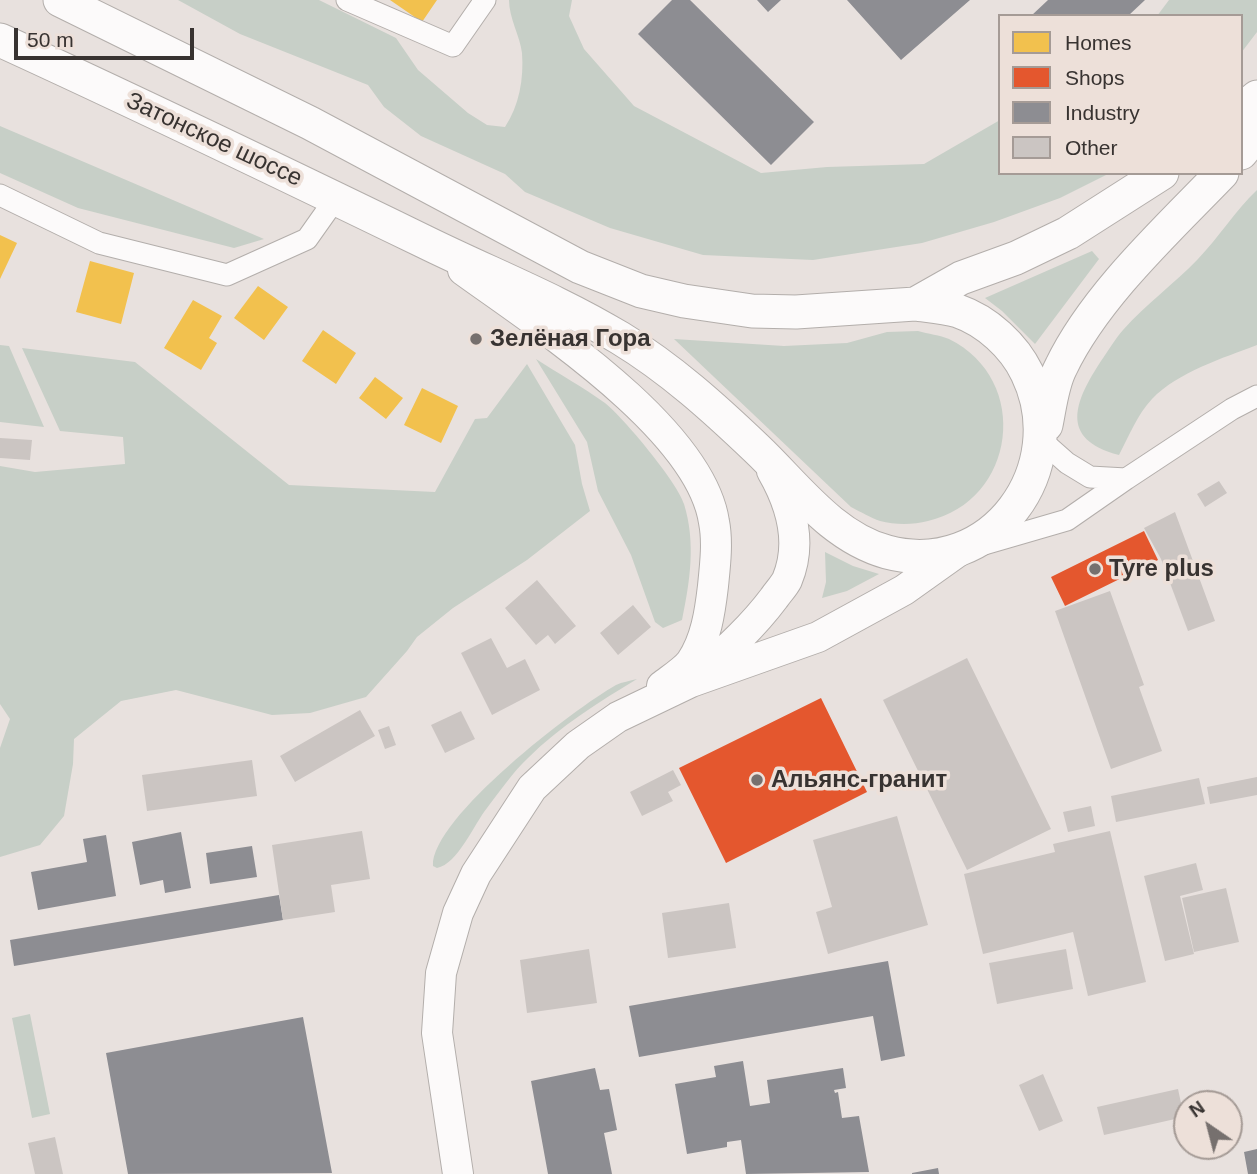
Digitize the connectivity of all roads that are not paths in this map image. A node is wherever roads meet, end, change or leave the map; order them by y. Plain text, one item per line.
1 (60, 0) edge
2 (347, 0) edge
3 (485, 0) edge
4 (0, 40) edge
5 (1257, 97) edge
6 (1243, 108) edge
7 (1257, 133) edge
8 (1243, 150) edge
9 (1159, 175) edge
10 (1220, 175) edge
11 (0, 195) edge
12 (336, 198) junction
13 (426, 243) junction
14 (915, 304) junction
15 (1257, 396) edge
16 (1041, 440) junction
17 (760, 452) junction
18 (1126, 479) junction
19 (963, 548) junction
20 (691, 682) junction
21 (618, 717) junction
22 (458, 1174) edge

1 - 14 main road
2 - 3 street
4 - 12 main road, Затонское шоссе
5 - 6 main road
7 - 8 main road
9 - 14 main road
10 - 16 main road
11 - 12 street
12 - 13 main road, Затонское шоссе
13 - 17 main road, Затонское шоссе
13 - 21 main road
14 - 16 main road
15 - 18 street
16 - 18 street
16 - 19 main road
17 - 19 main road, Затонское шоссе
17 - 20 main road
18 - 19 street
19 - 20 main road
20 - 21 main road
21 - 22 main road

